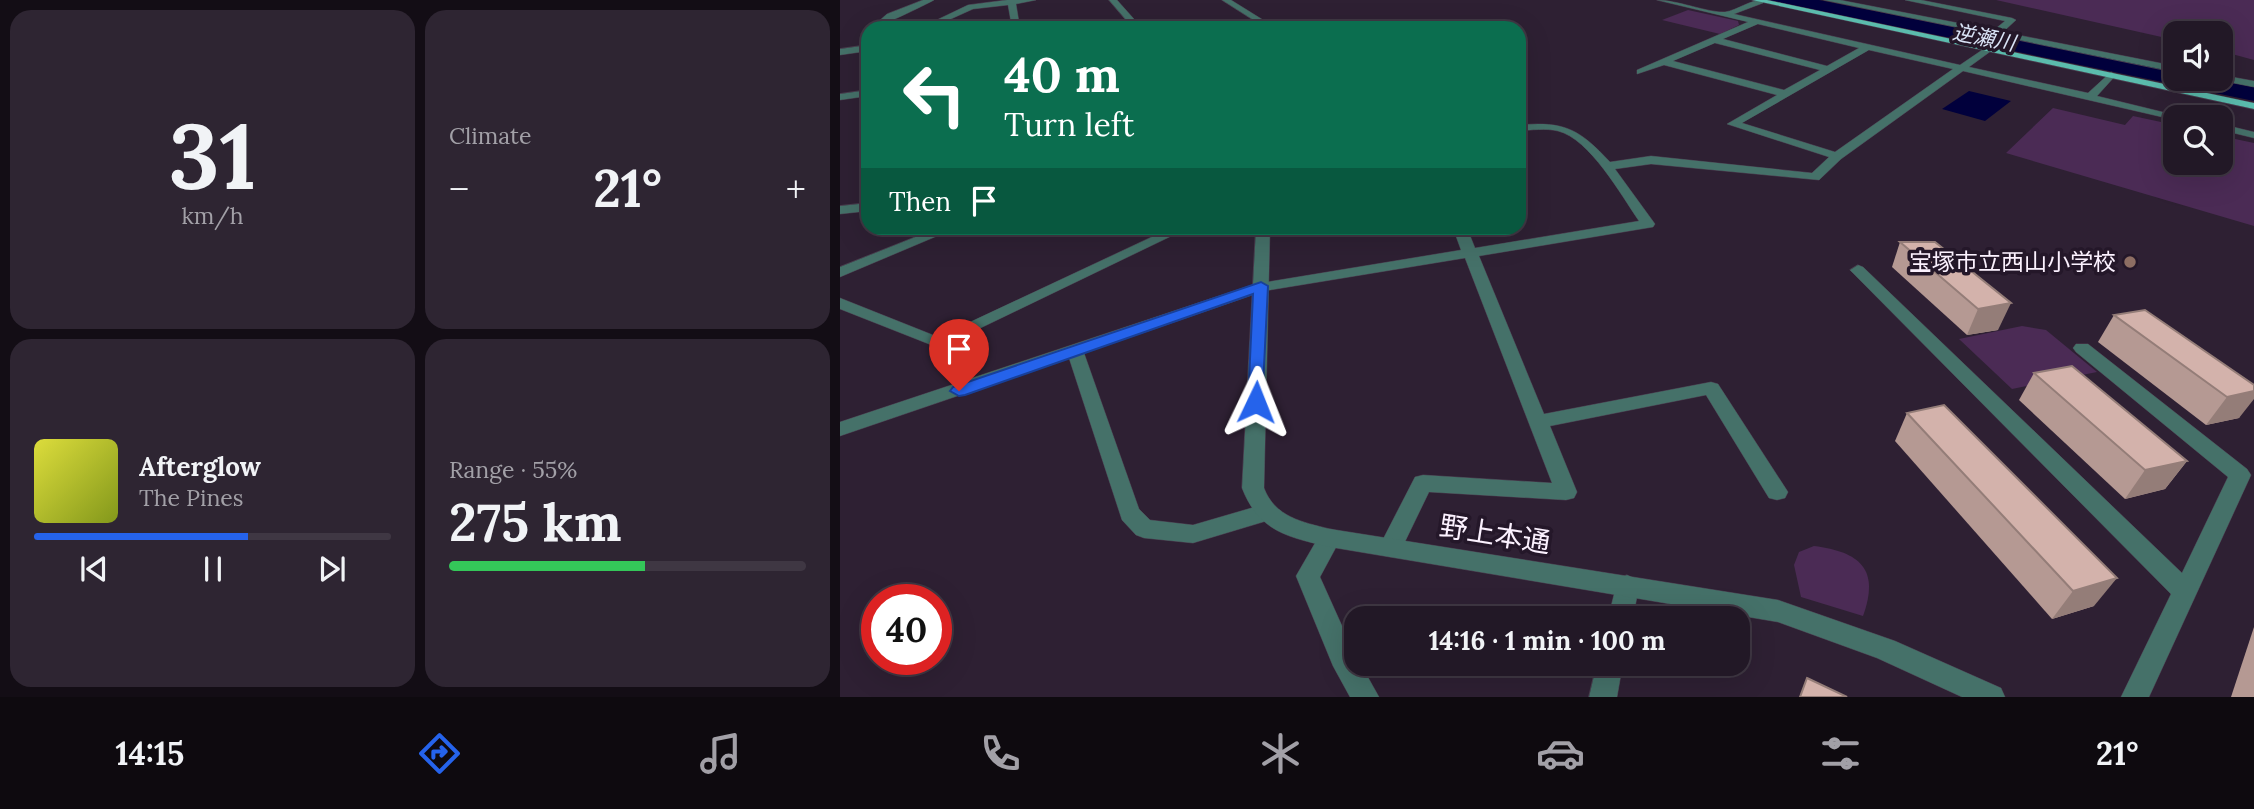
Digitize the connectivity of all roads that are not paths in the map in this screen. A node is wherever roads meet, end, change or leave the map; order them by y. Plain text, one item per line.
1 (930, 0) edge
2 (1032, 0) edge
3 (1113, 0) edge
4 (1226, 0) edge
5 (1661, 0) edge
6 (1758, 0) edge
7 (1828, 0) edge
8 (1909, 0) edge
9 (1011, 1) edge
10 (1724, 15) junction
11 (884, 21) edge
12 (940, 21) edge
13 (1015, 21) edge
14 (1132, 21) edge
15 (1262, 21) edge
16 (1756, 22) junction
17 (1996, 33) junction
18 (1715, 40) junction
19 (1867, 47) junction
20 (861, 49) edge
21 (1988, 49) junction
22 (840, 52) edge
23 (1664, 62) junction
24 (2163, 67) edge
25 (1827, 69) junction
26 (1964, 69) junction
27 (1640, 72) dead end
28 (2111, 75) junction
29 (2233, 81) edge
30 (2254, 85) edge
31 (1783, 93) junction
32 (861, 94) edge
33 (840, 97) edge
34 (2090, 97) junction
35 (2254, 106) edge
36 (2163, 114) edge
37 (1526, 126) edge
38 (2233, 130) edge
39 (2254, 135) edge
40 (1837, 156) junction
41 (1606, 166) junction
42 (861, 208) edge
43 (840, 210) edge
44 (932, 235) edge
45 (1166, 235) edge
46 (1263, 235) edge
47 (1464, 235) edge
48 (1472, 252) junction
49 (1858, 270) dead end
50 (840, 272) edge
51 (1261, 286) junction
52 (840, 303) edge
53 (2082, 348) dead end
54 (1075, 351) junction
55 (1537, 422) junction
56 (840, 429) edge
57 (1777, 492) dead end
58 (1265, 513) junction
59 (1330, 538) junction
60 (1391, 548) junction
61 (1627, 586) junction
62 (2184, 591) junction
63 (1623, 606) edge
64 (1607, 676) edge
65 (1365, 697) edge
66 (1603, 697) edge
67 (1991, 697) edge
68 (2135, 697) edge

1 - 11 street
2 - 9 street
3 - 14 street
4 - 15 street
5 - 10 street
6 - 10 street
6 - 21 main road
7 - 17 street
8 - 17 street
9 - 12 street
9 - 13 street
10 - 16 street
16 - 18 street
16 - 19 street
17 - 24 street
18 - 23 street
18 - 25 street
19 - 25 street
19 - 26 street
20 - 22 street
21 - 26 street
21 - 28 main road
23 - 27 street
23 - 31 street
25 - 31 street
26 - 34 street
26 - 40 street
28 - 34 street
28 - 35 main road
29 - 30 street
31 - 40 street
32 - 33 street
34 - 36 street
37 - 41 street
38 - 39 street
40 - 41 street
41 - 48 street
42 - 43 street
44 - 50 street
45 - 52 street
46 - 51 street
47 - 48 street
48 - 51 street
48 - 55 street
49 - 62 street
51 - 54 street
51 - 58 street
53 - 62 street
54 - 56 street
54 - 58 street
55 - 57 street
55 - 60 street
58 - 59 street, 野上本通
59 - 60 street, 野上本通
59 - 65 street
60 - 61 street, 野上本通
61 - 63 street
61 - 67 street, 野上本通
62 - 68 street
64 - 66 street

